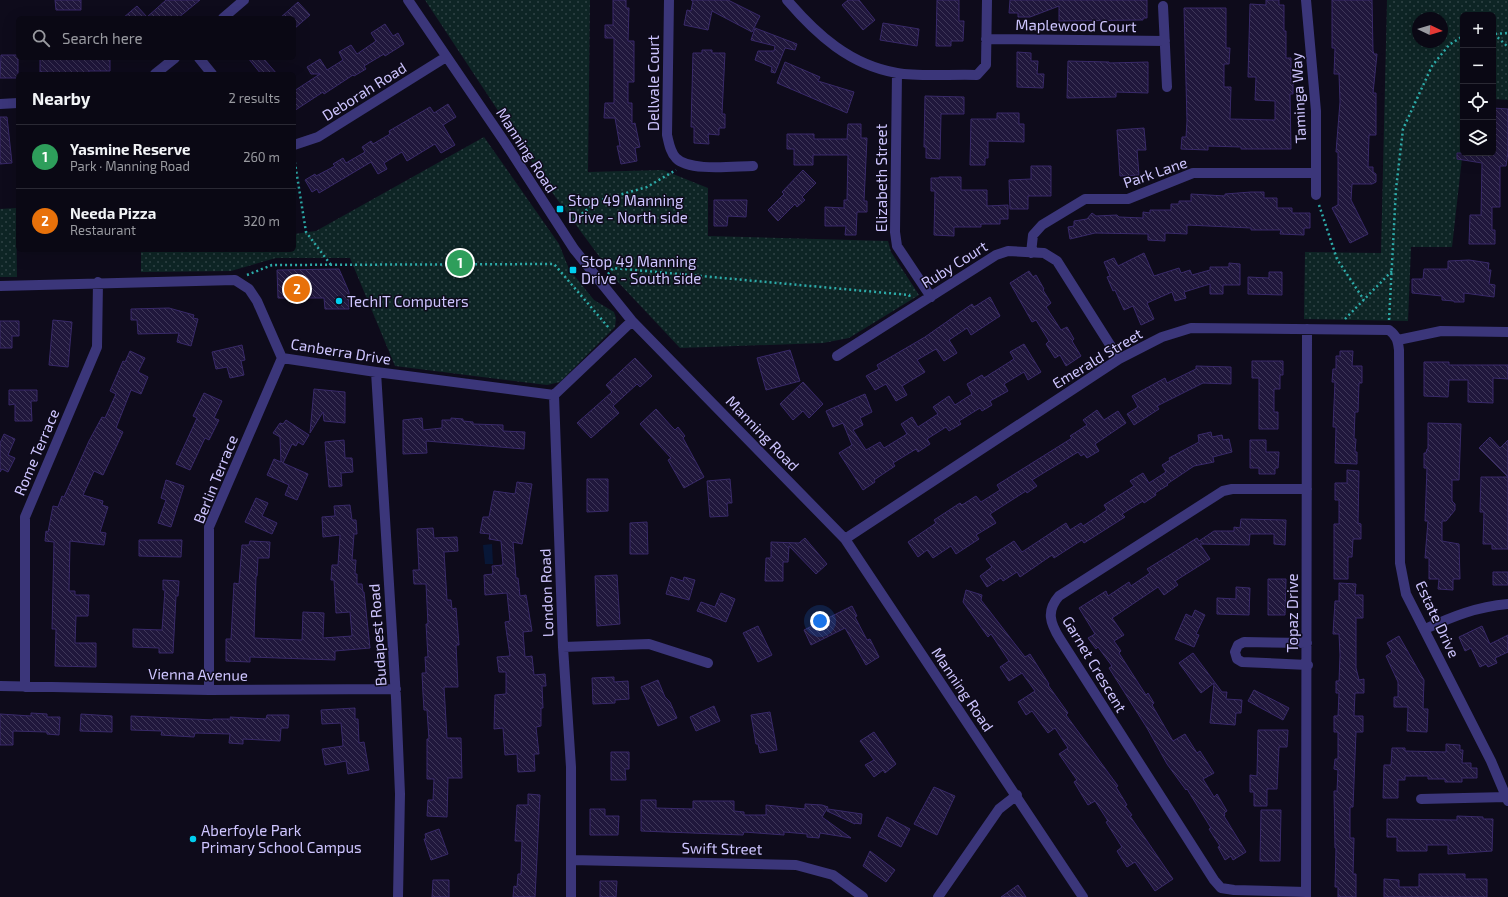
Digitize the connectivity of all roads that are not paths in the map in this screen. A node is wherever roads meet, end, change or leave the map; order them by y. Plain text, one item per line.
1 (244, 0) edge
2 (408, 0) edge
3 (669, 0) edge
4 (987, 0) edge
5 (1306, 0) edge
6 (790, 1) edge
7 (1163, 6) dead end
8 (225, 16) edge
9 (986, 39) junction
10 (1164, 41) junction
11 (446, 57) junction
12 (172, 60) edge
13 (201, 60) edge
14 (158, 72) edge
15 (210, 72) edge
16 (897, 73) junction
17 (1167, 87) dead end
18 (16, 103) edge
19 (0, 104) edge
20 (296, 144) edge
21 (753, 166) dead end
22 (1316, 173) junction
23 (1316, 195) road end
24 (1031, 253) junction
25 (98, 282) junction
26 (0, 286) edge
27 (931, 297) junction
28 (632, 321) junction
29 (1307, 329) junction
30 (1508, 332) edge
31 (1398, 340) junction
32 (837, 356) dead end
33 (282, 358) junction
34 (1119, 359) junction
35 (376, 372) junction
36 (554, 395) junction
37 (1307, 489) junction
38 (845, 539) junction
39 (1508, 604) edge
40 (1425, 629) junction
41 (1307, 643) junction
42 (563, 647) junction
43 (708, 663) dead end
44 (1308, 665) junction
45 (0, 686) edge
46 (25, 686) junction
47 (396, 689) junction
48 (209, 690) junction
49 (1016, 795) junction
50 (1421, 798) dead end
51 (1507, 799) edge
52 (571, 860) junction
53 (1306, 894) edge
54 (398, 897) edge
55 (571, 897) edge
56 (863, 897) edge
57 (938, 897) edge
58 (1083, 897) edge

1 - 8 street
2 - 11 street, Manning Road
3 - 21 street, Dellvale Court
4 - 9 street
5 - 22 street, Taminga Way
6 - 16 street
7 - 10 street
9 - 10 street, Maplewood Court
9 - 16 street
10 - 17 street
11 - 20 street, Deborah Road
11 - 28 street, Manning Road
12 - 14 street
13 - 15 street
16 - 27 street, Elizabeth Street
18 - 19 street
22 - 23 street, Taminga Way
22 - 24 street, Park Lane
24 - 27 street, Ruby Court
24 - 34 street, Ruby Court
25 - 26 street
25 - 33 street, Canberra Drive
25 - 46 street, Rome Terrace
27 - 32 street, Ruby Court
28 - 36 street
28 - 38 street, Manning Road
29 - 31 street, Emerald Street
29 - 34 street, Emerald Street
29 - 37 street, Topaz Drive
30 - 31 street
31 - 40 street, Estate Drive
33 - 35 street, Canberra Drive
33 - 48 street, Berlin Terrace
34 - 38 street, Emerald Street
35 - 36 street, Canberra Drive
35 - 47 street, Budapest Road
36 - 42 street, London Road
37 - 41 street, Topaz Drive
37 - 53 street, Garnet Crescent
38 - 49 street, Manning Road
39 - 40 street
40 - 51 street, Estate Drive
41 - 44 street, Topaz Drive
41 - 44 street
42 - 43 street
42 - 52 street, London Road
44 - 53 street, Topaz Drive
45 - 46 street, Vienna Avenue
46 - 48 street, Vienna Avenue
47 - 48 street, Vienna Avenue
47 - 54 street, Budapest Road
49 - 57 street
49 - 58 street, Manning Road
50 - 51 street
52 - 55 street, London Road
52 - 56 street, Swift Street

